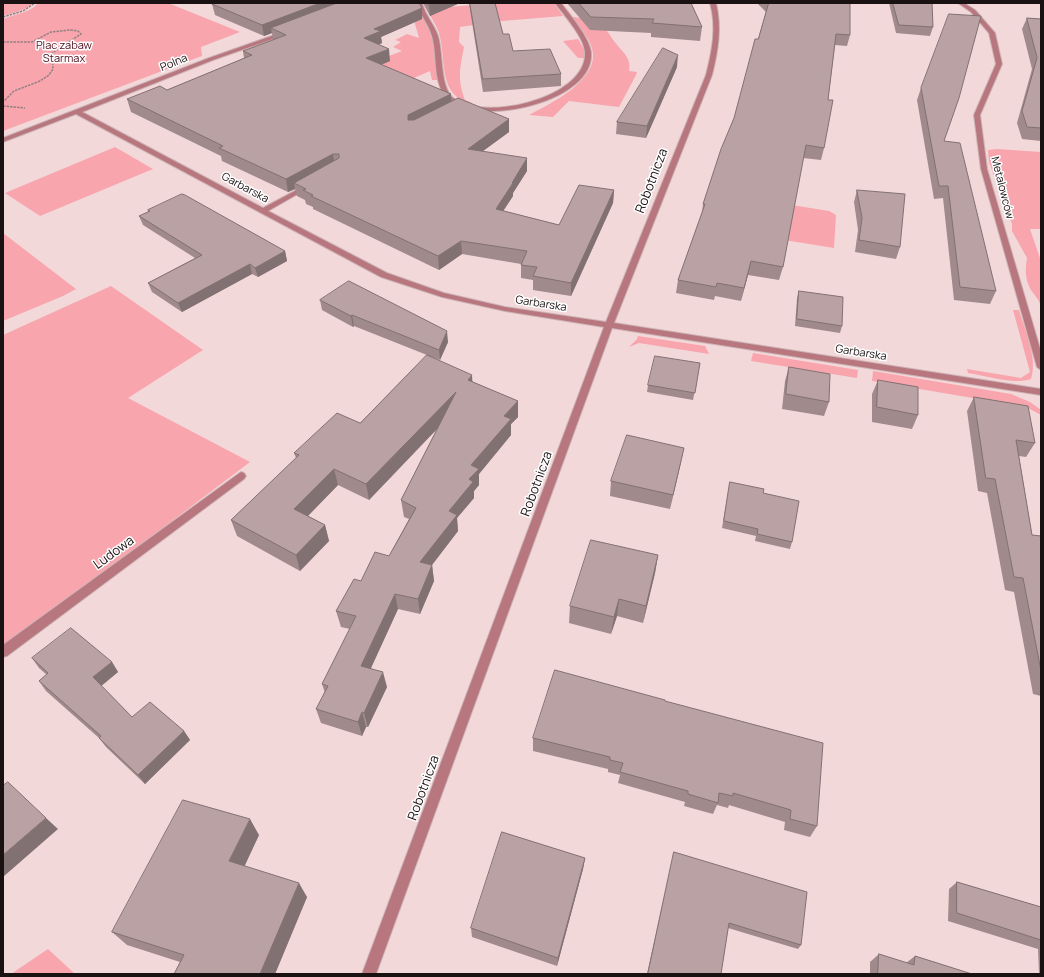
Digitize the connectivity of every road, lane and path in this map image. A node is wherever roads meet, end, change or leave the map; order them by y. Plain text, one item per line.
1 (34, 3) edge
2 (420, 3) edge
3 (558, 3) edge
4 (713, 3) edge
5 (961, 3) edge
6 (3, 17) edge
7 (292, 30) edge
8 (3, 42) edge
9 (3, 102) edge
10 (462, 105) junction
11 (3, 106) edge
12 (20, 107) dead end
13 (454, 109) edge
14 (78, 112) junction
15 (3, 140) edge
16 (312, 183) edge
17 (264, 210) junction
18 (609, 326) junction
19 (1041, 367) edge
20 (1041, 392) edge
21 (241, 476) dead end
22 (3, 652) edge
23 (369, 974) edge

1 - 6 path
2 - 10 street
3 - 10 street
4 - 18 street, Robotnicza
5 - 19 street, Metalowców
7 - 14 street, Polna
8 - 9 path
10 - 13 street
11 - 12 path
14 - 15 street, Polna
14 - 17 street, Garbarska
16 - 17 street
17 - 18 street, Garbarska
18 - 20 street, Garbarska
18 - 23 street, Robotnicza
21 - 22 street, Ludowa

